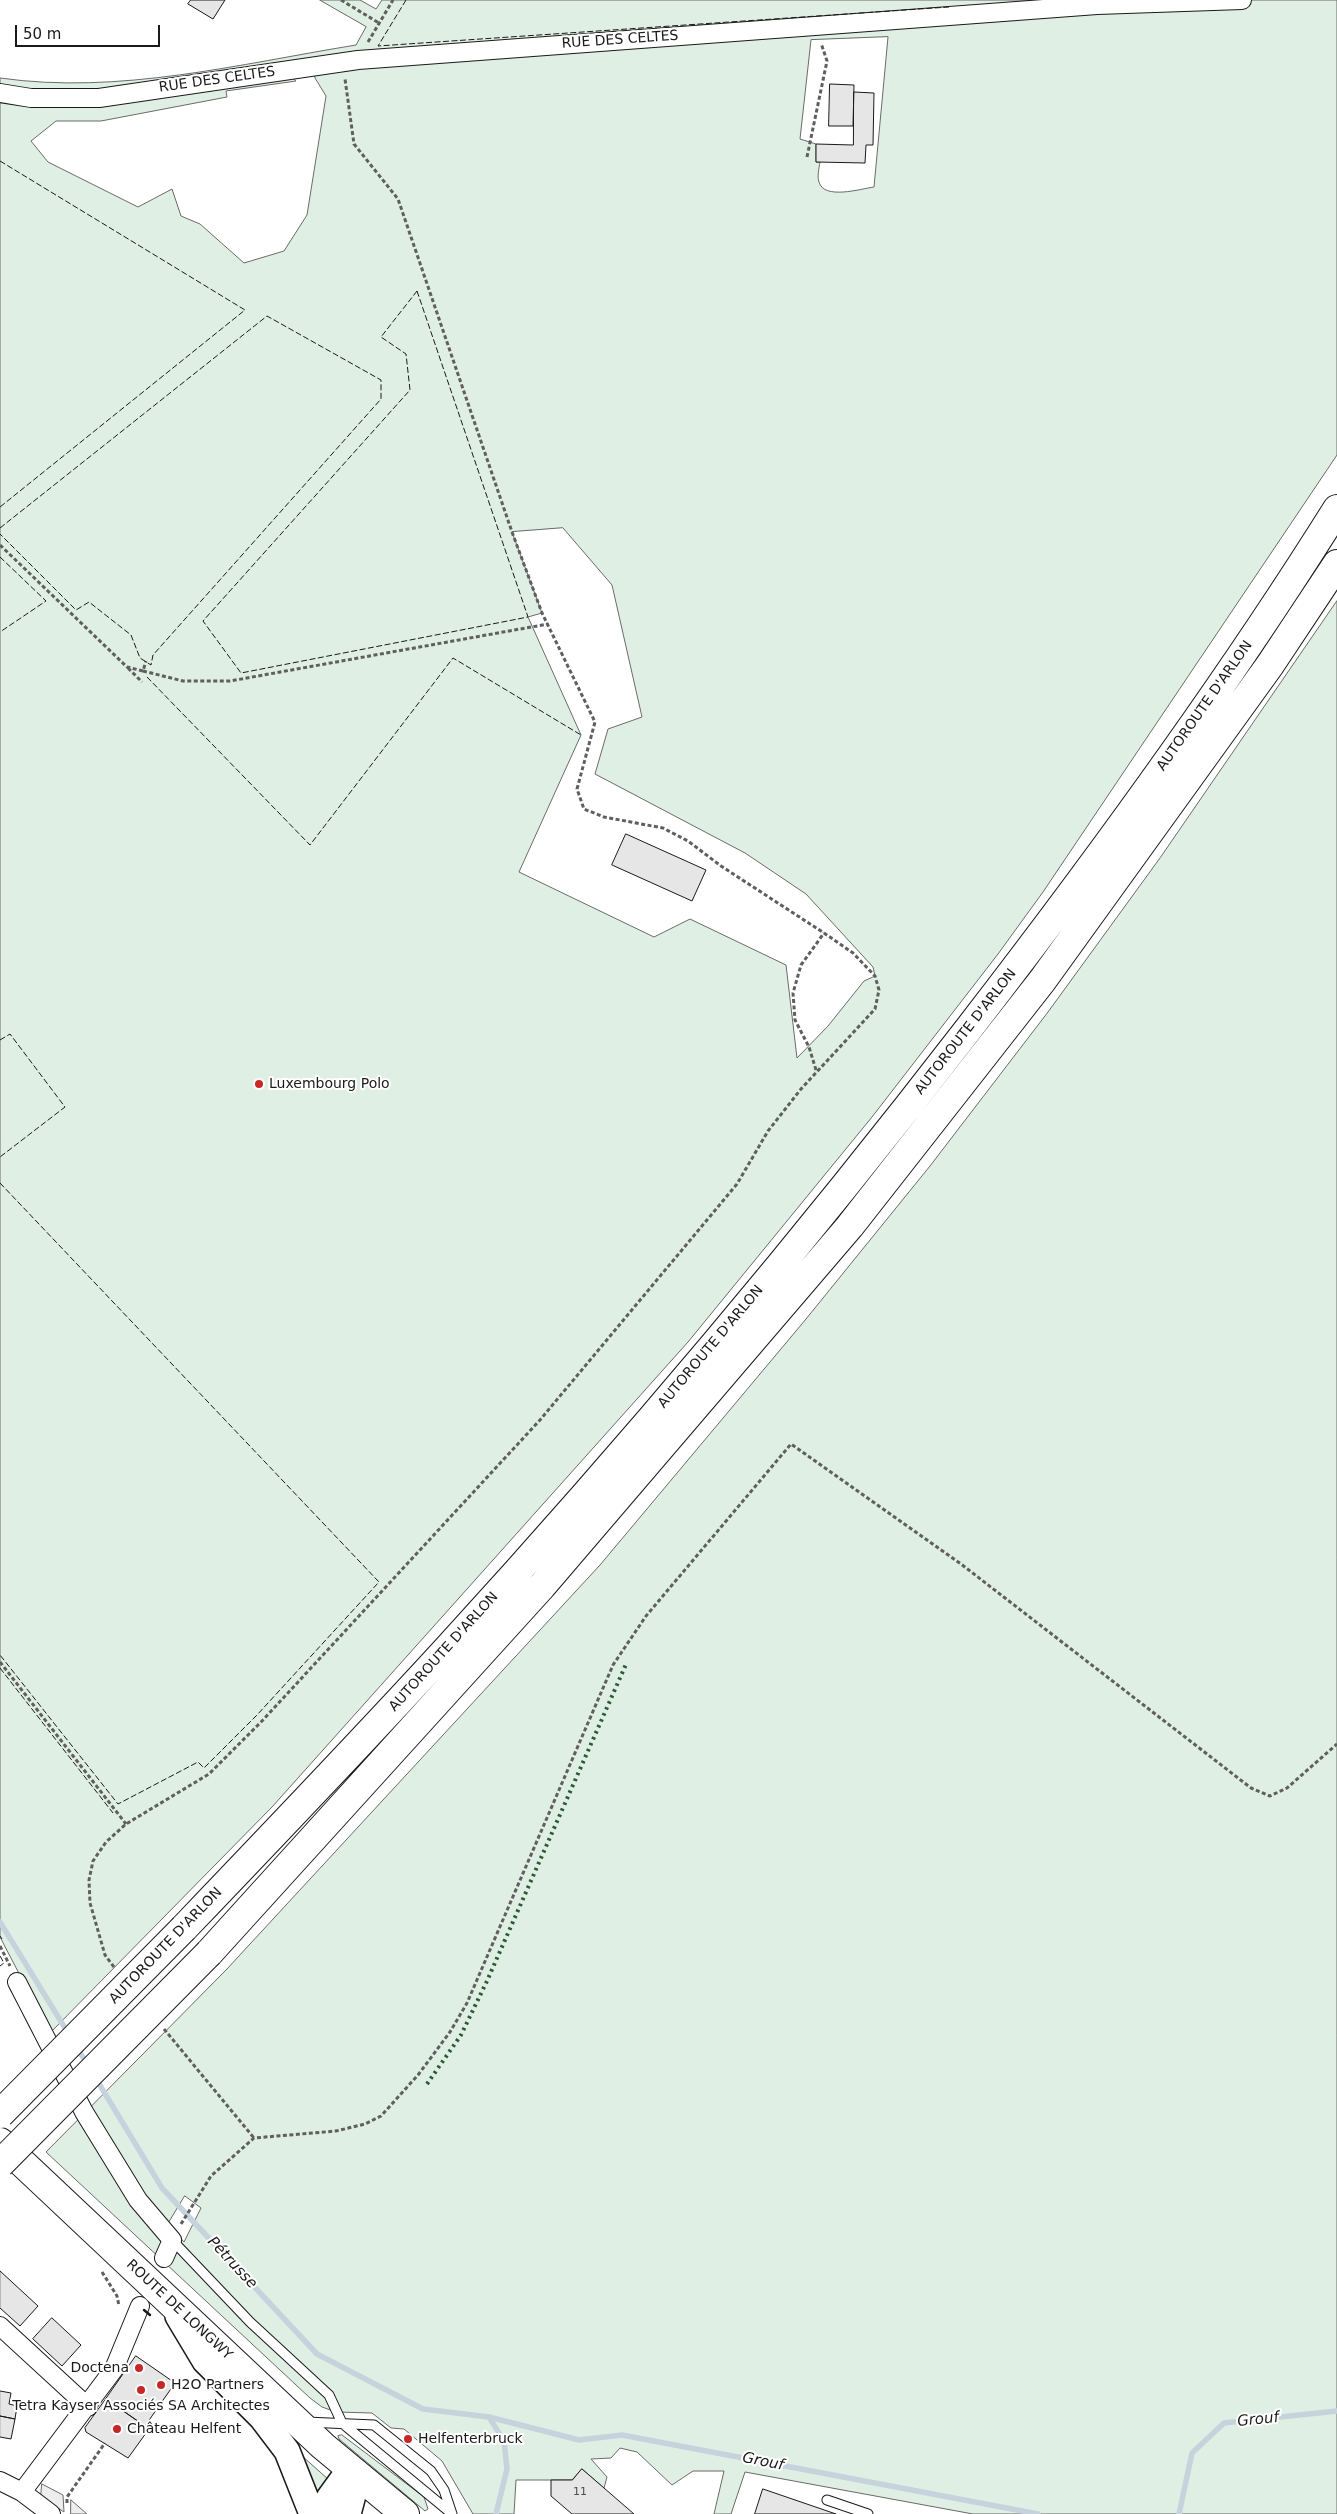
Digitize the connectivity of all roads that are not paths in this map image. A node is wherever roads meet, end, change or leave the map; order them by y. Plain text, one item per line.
1 (1242, 0) edge
2 (0, 93) edge
3 (1337, 509) edge
4 (1337, 564) edge
5 (17, 1982) dead end
6 (0, 2114) edge
7 (0, 2142) edge
8 (0, 2164) edge
9 (176, 2233) junction
10 (164, 2258) dead end
11 (168, 2300) junction
12 (140, 2306) dead end
13 (0, 2326) edge
14 (88, 2407) junction
15 (297, 2422) junction
16 (342, 2423) junction
17 (354, 2473) junction
18 (0, 2482) edge
19 (22, 2492) junction
20 (827, 2500) dead end
21 (59, 2510) edge
22 (451, 2513) edge
23 (312, 2514) edge
24 (324, 2514) edge
25 (348, 2514) edge
26 (405, 2514) edge
27 (868, 2514) edge

1 - 2 street, RUE DES CELTES
3 - 6 main road, AUTOROUTE D'ARLON, bridge
4 - 8 main road, AUTOROUTE D'ARLON, bridge
5 - 9 street
7 - 11 main road, ROUTE DE LONGWY
9 - 10 street
9 - 16 lane
11 - 15 main road, ROUTE DE LONGWY
11 - 23 main road
12 - 14 street
13 - 14 street
14 - 19 street
15 - 16 lane
15 - 17 main road, ROUTE DE LONGWY
16 - 22 lane
16 - 22 lane
17 - 24 main road
17 - 25 main road
17 - 26 main road, ROUTE DE LONGWY
18 - 19 street
19 - 21 street
20 - 27 lane

